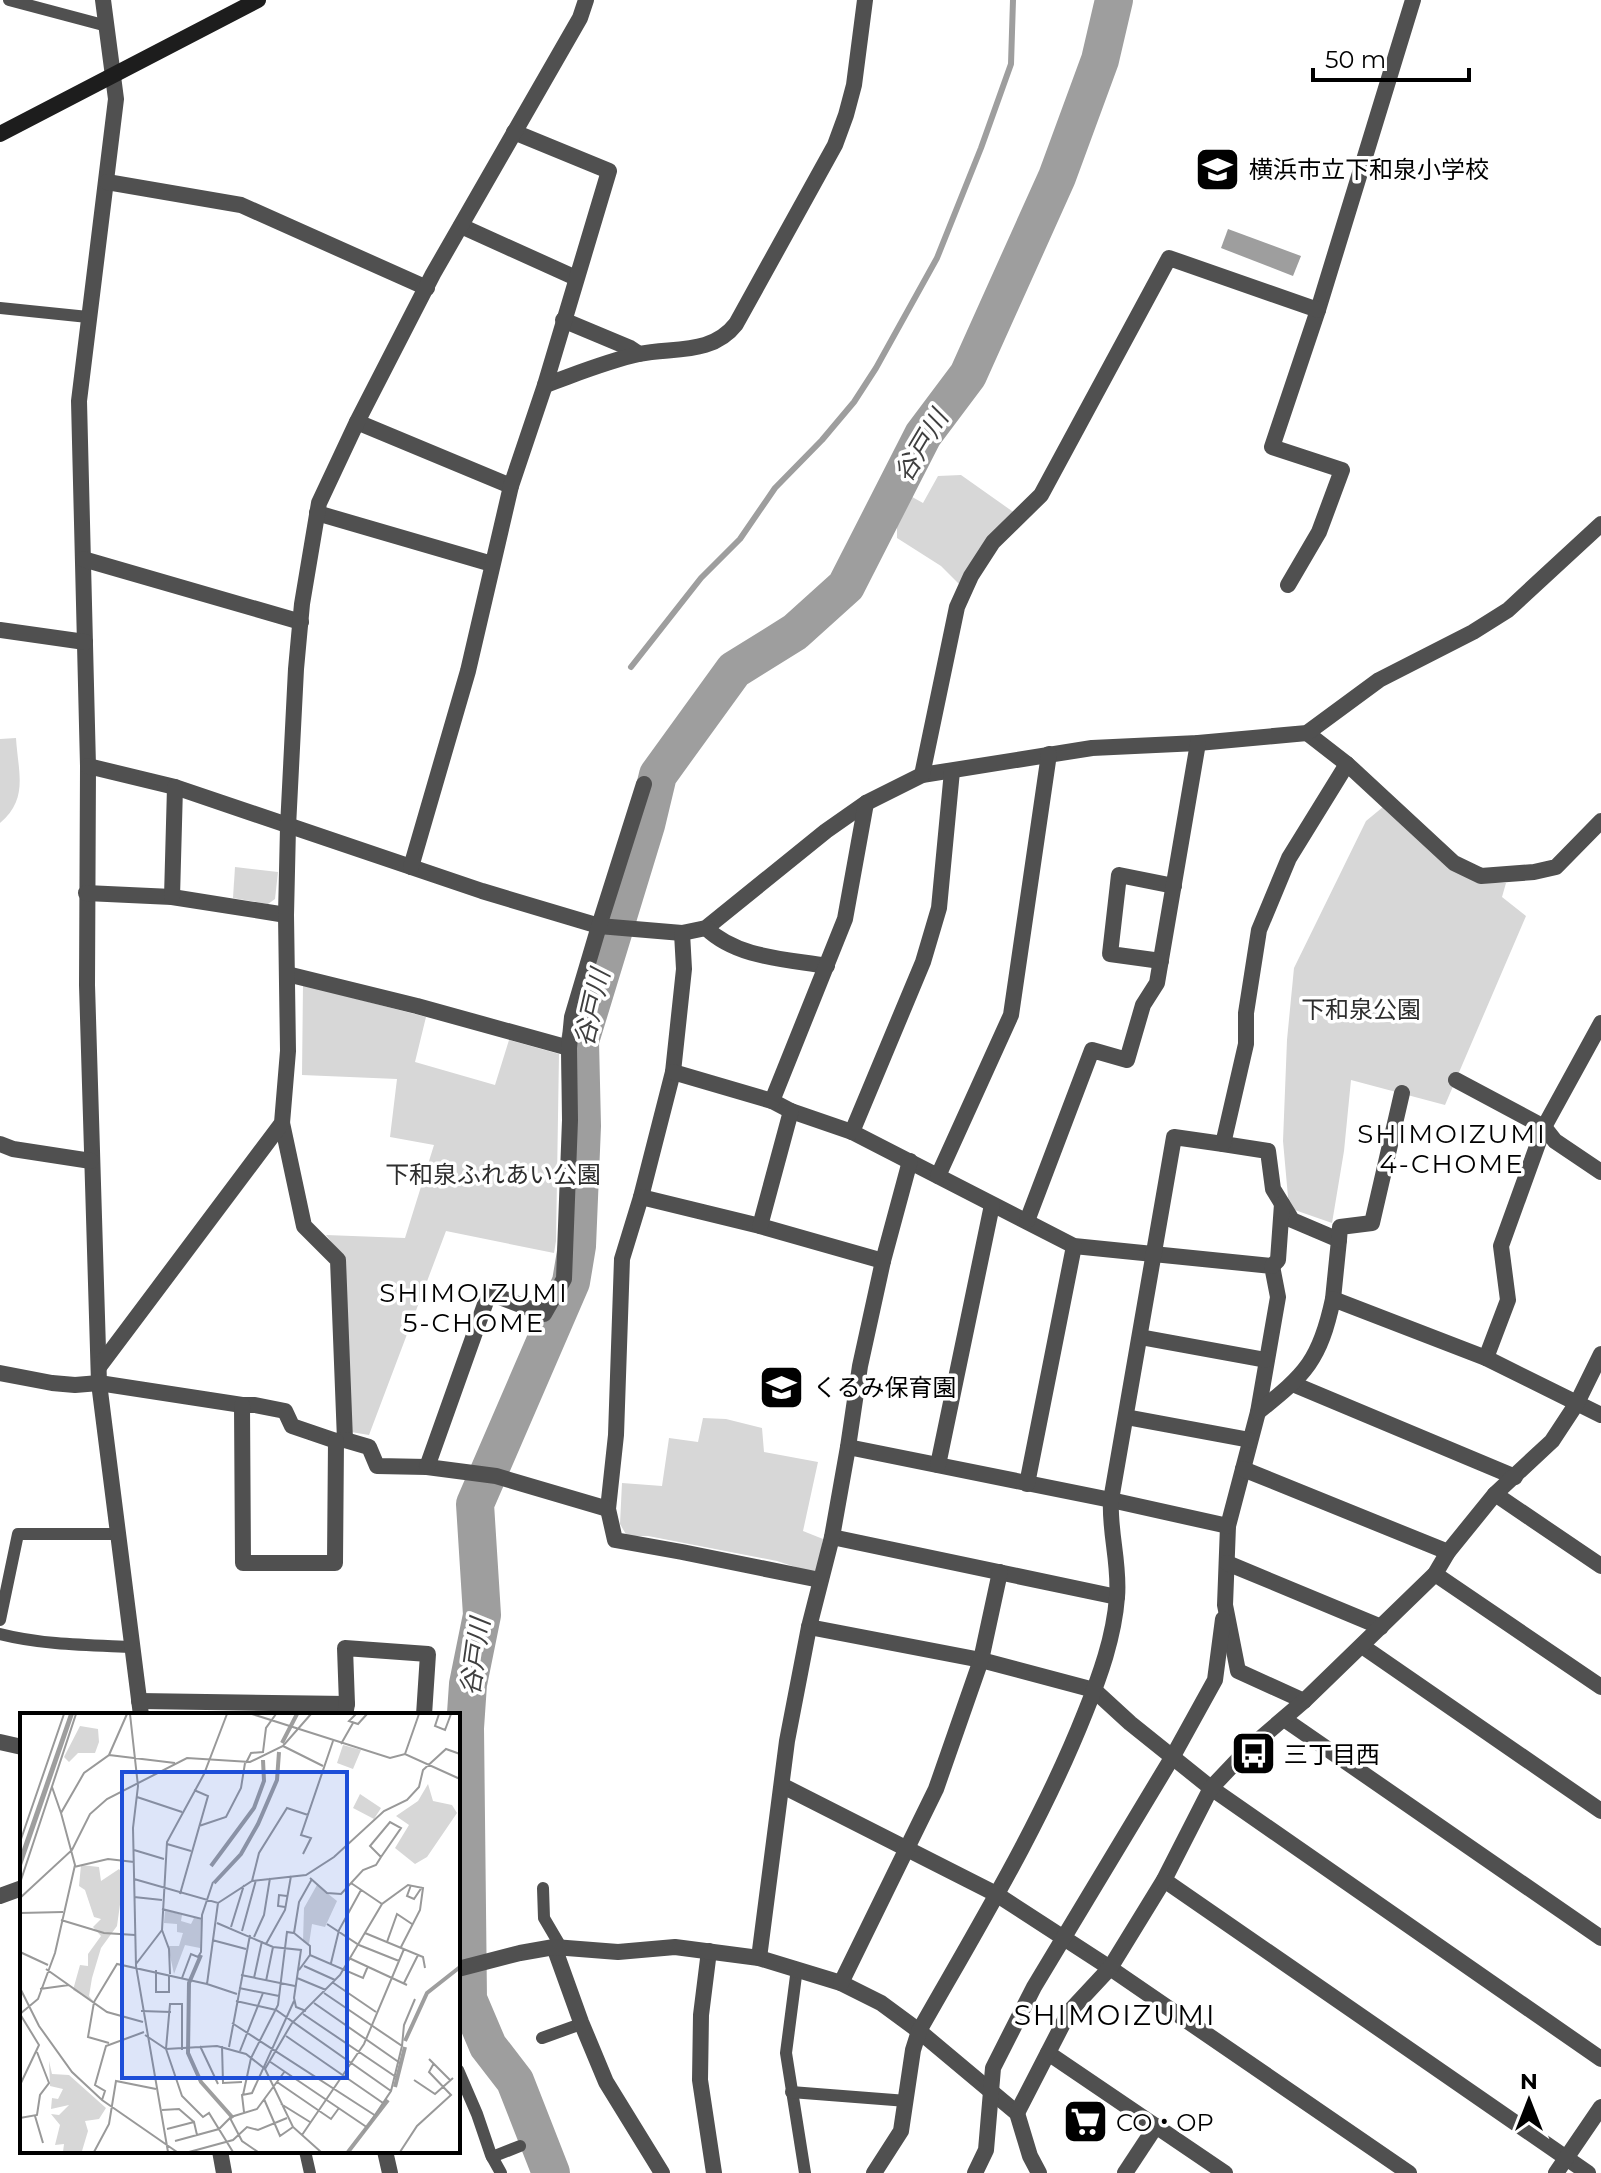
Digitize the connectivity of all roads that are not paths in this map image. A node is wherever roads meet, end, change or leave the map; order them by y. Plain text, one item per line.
1 (9, 0) edge
2 (103, 0) edge
3 (258, 0) edge
4 (586, 0) edge
5 (865, 0) edge
6 (1413, 0) edge
7 (107, 26) junction
8 (112, 75) junction
9 (514, 132) junction
10 (0, 134) edge
11 (107, 182) junction
12 (461, 226) junction
13 (576, 278) junction
14 (427, 288) junction
15 (0, 308) edge
16 (1318, 310) junction
17 (88, 317) junction
18 (563, 320) junction
19 (639, 354) junction
20 (545, 385) junction
21 (357, 422) junction
22 (511, 486) junction
23 (317, 513) junction
24 (1601, 524) edge
25 (83, 559) junction
26 (492, 564) junction
27 (1288, 585) dead end
28 (301, 622) junction
29 (0, 630) edge
30 (85, 642) junction
31 (1307, 733) junction
32 (1198, 743) junction
33 (1049, 754) junction
34 (1347, 764) junction
35 (88, 766) junction
36 (952, 771) junction
37 (922, 775) junction
38 (644, 784) dead end
39 (175, 787) junction
40 (866, 803) junction
41 (1601, 821) edge
42 (288, 827) junction
43 (411, 867) junction
44 (1174, 886) junction
45 (86, 893) junction
46 (172, 897) junction
47 (286, 915) junction
48 (602, 926) junction
49 (706, 928) junction
50 (682, 933) junction
51 (1161, 961) junction
52 (827, 966) junction
53 (287, 974) junction
54 (1601, 1023) edge
55 (569, 1048) junction
56 (673, 1072) junction
57 (1456, 1080) dead end
58 (1402, 1093) dead end
59 (772, 1101) junction
60 (791, 1111) junction
61 (282, 1123) junction
62 (1544, 1127) junction
63 (852, 1132) junction
64 (0, 1144) edge
65 (1223, 1144) junction
66 (91, 1161) junction
67 (910, 1161) junction
68 (1601, 1172) edge
69 (938, 1176) junction
70 (641, 1197) junction
71 (1282, 1204) junction
72 (992, 1205) junction
73 (1027, 1221) junction
74 (760, 1226) junction
75 (1339, 1240) junction
76 (1074, 1246) junction
77 (1155, 1254) junction
78 (883, 1261) junction
79 (1272, 1266) junction
80 (1333, 1299) junction
81 (1140, 1337) junction
82 (1601, 1354) edge
83 (1486, 1358) junction
84 (1266, 1360) junction
85 (0, 1373) edge
86 (99, 1375) junction
87 (1293, 1384) junction
88 (1577, 1403) junction
89 (242, 1405) junction
90 (1258, 1412) junction
91 (1601, 1415) edge
92 (1126, 1417) junction
93 (1250, 1440) junction
94 (341, 1441) junction
95 (848, 1447) junction
96 (938, 1465) junction
97 (427, 1467) junction
98 (1243, 1469) junction
99 (1515, 1477) junction
100 (1027, 1484) junction
101 (1495, 1494) junction
102 (1111, 1500) junction
103 (608, 1509) junction
104 (1228, 1526) junction
105 (118, 1534) junction
106 (832, 1537) junction
107 (1448, 1552) junction
108 (1227, 1563) junction
109 (1601, 1566) edge
110 (1000, 1572) junction
111 (1435, 1574) junction
112 (820, 1580) junction
113 (1117, 1597) junction
114 (1225, 1605) junction
115 (0, 1620) edge
116 (809, 1627) junction
117 (1381, 1627) junction
118 (0, 1634) edge
119 (1362, 1646) junction
120 (133, 1647) junction
121 (981, 1660) junction
122 (1601, 1687) edge
123 (1094, 1690) junction
124 (1304, 1701) junction
125 (140, 1708) edge
126 (346, 1710) edge
127 (424, 1713) edge
128 (1284, 1719) junction
129 (0, 1742) edge
130 (20, 1747) edge
131 (1173, 1756) junction
132 (783, 1786) junction
133 (1211, 1788) junction
134 (1601, 1811) edge
135 (907, 1849) junction
136 (1164, 1880) junction
137 (543, 1888) dead end
138 (20, 1889) edge
139 (996, 1894) junction
140 (0, 1896) edge
141 (1601, 1938) edge
142 (1065, 1939) junction
143 (557, 1947) junction
144 (709, 1951) junction
145 (759, 1958) junction
146 (465, 1968) edge
147 (797, 1968) junction
148 (1110, 1968) junction
149 (841, 1983) junction
150 (581, 2024) junction
151 (919, 2031) junction
152 (542, 2038) dead end
153 (1048, 2053) junction
154 (1601, 2059) edge
155 (460, 2075) edge
156 (990, 2089) junction
157 (791, 2092) junction
158 (907, 2101) junction
159 (1601, 2107) edge
160 (1017, 2113) junction
161 (1156, 2126) junction
162 (520, 2146) dead end
163 (220, 2153) edge
164 (305, 2153) edge
165 (385, 2153) edge
166 (492, 2157) junction
167 (1566, 2158) junction
168 (224, 2173) edge
169 (310, 2173) edge
170 (390, 2173) edge
171 (501, 2173) edge
172 (662, 2173) edge
173 (714, 2173) edge
174 (805, 2173) edge
175 (874, 2173) edge
176 (975, 2173) edge
177 (1039, 2173) edge
178 (1125, 2173) edge
179 (1225, 2173) edge
180 (1409, 2173) edge
181 (1556, 2173) edge
182 (1588, 2173) edge

1 - 7 lane
2 - 7 street
3 - 8 street
4 - 9 street
5 - 19 street
6 - 16 street
7 - 8 street
8 - 10 street
8 - 11 street
9 - 12 street
9 - 13 street
11 - 14 street
11 - 17 street
12 - 13 street
12 - 14 street
13 - 18 street
14 - 21 street
15 - 17 lane
16 - 27 street
16 - 37 street
17 - 25 street
18 - 19 street
18 - 20 street
19 - 20 street
20 - 22 street
21 - 22 street
21 - 23 street
22 - 26 street
23 - 26 street
23 - 28 street
24 - 31 street
25 - 28 street
25 - 30 street
26 - 43 street
28 - 42 street
29 - 30 street
30 - 35 street
31 - 32 street
31 - 34 street
32 - 33 street
32 - 44 street
33 - 36 street
33 - 69 street
34 - 41 street
34 - 65 street
35 - 39 street
35 - 45 street
36 - 37 street
36 - 63 street
37 - 40 street
38 - 48 street
39 - 42 street
39 - 46 street
40 - 49 street
40 - 52 street
42 - 43 street
42 - 47 street
43 - 48 street
44 - 51 street
44 - 51 street
45 - 46 street
45 - 66 street
46 - 47 street
47 - 53 street
48 - 50 street
48 - 55 street
49 - 50 street
49 - 52 street
50 - 56 street
51 - 73 street
52 - 59 street
53 - 55 street
53 - 61 street
54 - 62 street
55 - 97 street
56 - 59 street
56 - 70 street
57 - 62 street
58 - 75 street
59 - 60 street
60 - 63 street
60 - 74 street
61 - 86 street
61 - 94 street
62 - 68 street
62 - 83 street
63 - 67 street
64 - 66 street
65 - 71 street
65 - 77 street
66 - 86 street
67 - 69 street
67 - 78 street
69 - 72 street
70 - 74 street
70 - 103 street
71 - 75 street
71 - 79 street
72 - 73 street
72 - 96 street
73 - 76 street
74 - 78 street
75 - 80 street
76 - 77 street
76 - 100 street
77 - 79 street
77 - 81 street
78 - 95 street
79 - 84 street
80 - 83 street
80 - 87 street
81 - 84 street
81 - 92 street
82 - 88 street
83 - 88 street
84 - 90 street
85 - 86 street
86 - 89 street
86 - 105 street
87 - 90 street
87 - 99 street
88 - 91 street
88 - 99 street
89 - 94 street
89 - 94 street
90 - 93 street
92 - 93 street
92 - 102 street
93 - 98 street
94 - 97 street
95 - 96 street
95 - 106 street
96 - 100 street
97 - 103 street
98 - 104 street
98 - 107 street
99 - 101 street
100 - 102 street
101 - 107 street
101 - 109 street
102 - 104 street
102 - 113 street
103 - 112 street
104 - 108 street
105 - 115 lane
105 - 120 street
106 - 110 street
106 - 112 street
107 - 111 street
108 - 114 street
108 - 117 street
110 - 113 street
110 - 121 street
111 - 117 street
111 - 122 street
112 - 116 street
113 - 123 street
114 - 124 street
114 - 131 street
116 - 121 street
116 - 132 street
117 - 119 street
118 - 120 lane
119 - 124 street
119 - 134 street
120 - 125 street
121 - 123 street
121 - 135 street
123 - 131 street
123 - 139 street
124 - 128 street
125 - 126 street
126 - 127 street
128 - 133 street
128 - 141 street
129 - 130 street
131 - 133 street
131 - 142 street
132 - 135 street
132 - 145 street
133 - 136 street
133 - 154 street
135 - 139 street
135 - 149 street
136 - 148 street
136 - 167 street
137 - 143 lane
138 - 140 street
139 - 142 street
139 - 151 street
142 - 148 street
142 - 156 street
143 - 144 street
143 - 146 street
143 - 150 street
144 - 145 street
144 - 173 street
145 - 147 street
147 - 149 street
147 - 157 lane
148 - 153 street
148 - 180 street
149 - 151 street
150 - 152 lane
150 - 172 street
151 - 156 street
151 - 158 street
153 - 160 street
153 - 161 street
155 - 166 lane
156 - 160 street
156 - 176 street
157 - 158 lane
157 - 174 lane
158 - 175 street
159 - 167 street
160 - 177 street
161 - 178 street
161 - 179 street
162 - 166 lane
163 - 168 street
164 - 169 lane
165 - 170 street
166 - 171 lane
167 - 181 street
167 - 182 street

